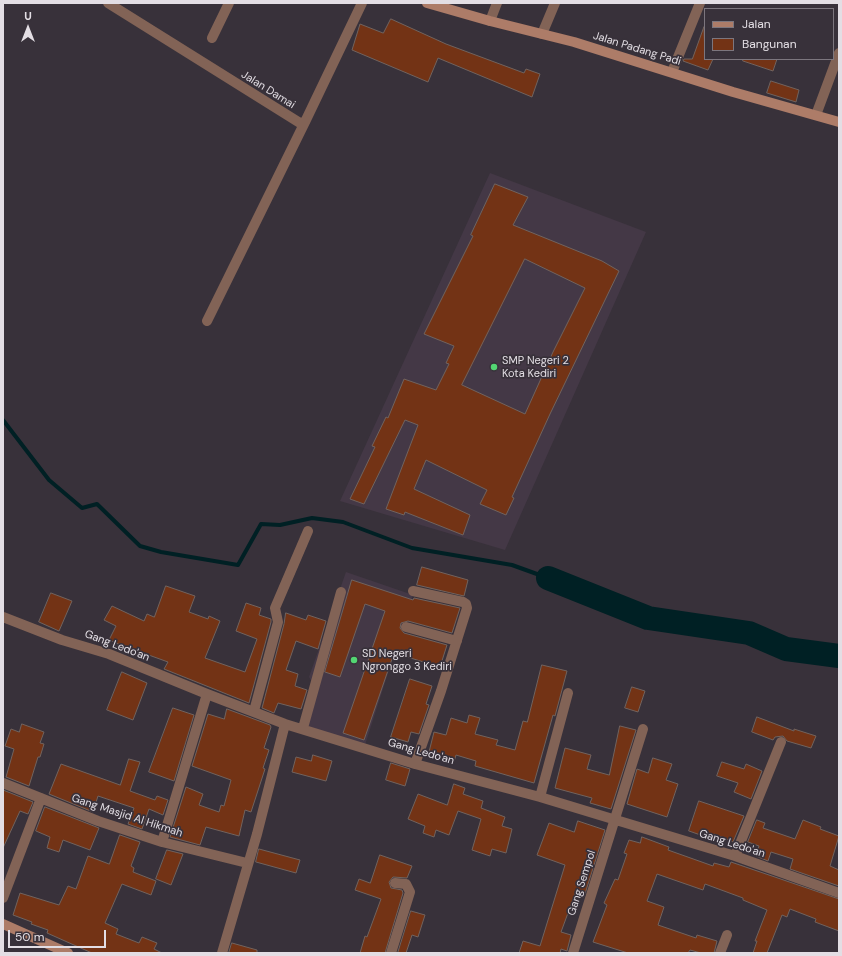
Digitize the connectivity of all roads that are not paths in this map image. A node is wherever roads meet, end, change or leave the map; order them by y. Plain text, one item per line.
1 (108, 3) edge
2 (229, 3) edge
3 (362, 3) edge
4 (498, 3) edge
5 (555, 3) edge
6 (700, 3) edge
7 (433, 4) edge
8 (490, 21) junction
9 (542, 34) junction
10 (212, 38) dead end
11 (839, 53) edge
12 (672, 72) junction
13 (816, 115) junction
14 (304, 122) junction
15 (839, 122) edge
16 (207, 321) dead end
17 (308, 531) dead end
18 (413, 591) dead end
19 (342, 592) dead end
20 (3, 617) edge
21 (406, 627) dead end
22 (457, 641) junction
23 (568, 693) dead end
24 (207, 694) junction
25 (254, 711) junction
26 (285, 724) junction
27 (303, 728) junction
28 (643, 730) dead end
29 (781, 742) dead end
30 (415, 764) junction
31 (3, 783) edge
32 (540, 797) junction
33 (41, 798) junction
34 (615, 820) junction
35 (162, 842) junction
36 (735, 856) junction
37 (247, 863) junction
38 (395, 883) dead end
39 (839, 893) edge
40 (3, 898) edge
41 (3, 924) edge
42 (726, 935) dead end
43 (68, 953) edge
44 (222, 953) edge
45 (391, 953) edge
46 (573, 953) edge
47 (720, 953) edge

1 - 14 street, Jalan Damai
2 - 10 street
3 - 14 street, Jalan Damai
4 - 8 street
5 - 9 street
6 - 12 street
7 - 8 main road, Jalan Padang Padi
8 - 9 main road, Jalan Padang Padi
9 - 12 main road, Jalan Padang Padi
11 - 13 street
12 - 13 main road, Jalan Padang Padi
13 - 15 main road, Jalan Padang Padi
14 - 16 street
17 - 25 street
18 - 22 street
19 - 27 street
20 - 24 street, Gang Ledo'an
21 - 22 street
22 - 30 street
23 - 32 street
24 - 25 street, Gang Ledo'an
24 - 35 street
25 - 26 street, Gang Ledo'an
26 - 27 street, Gang Ledo'an
26 - 37 street
27 - 30 street, Gang Ledo'an
28 - 34 street, Gang Sempol
29 - 36 street
30 - 32 street, Gang Ledo'an
31 - 33 street, Gang Masjid Al Hikmah
32 - 34 street, Gang Ledo'an
33 - 35 street, Gang Masjid Al Hikmah
33 - 40 street
34 - 36 street, Gang Ledo'an
34 - 46 street, Gang Sempol
35 - 37 street, Gang Masjid Al Hikmah
36 - 39 street, Gang Ledo'an
37 - 44 street
38 - 45 street
41 - 43 main road
42 - 47 street

